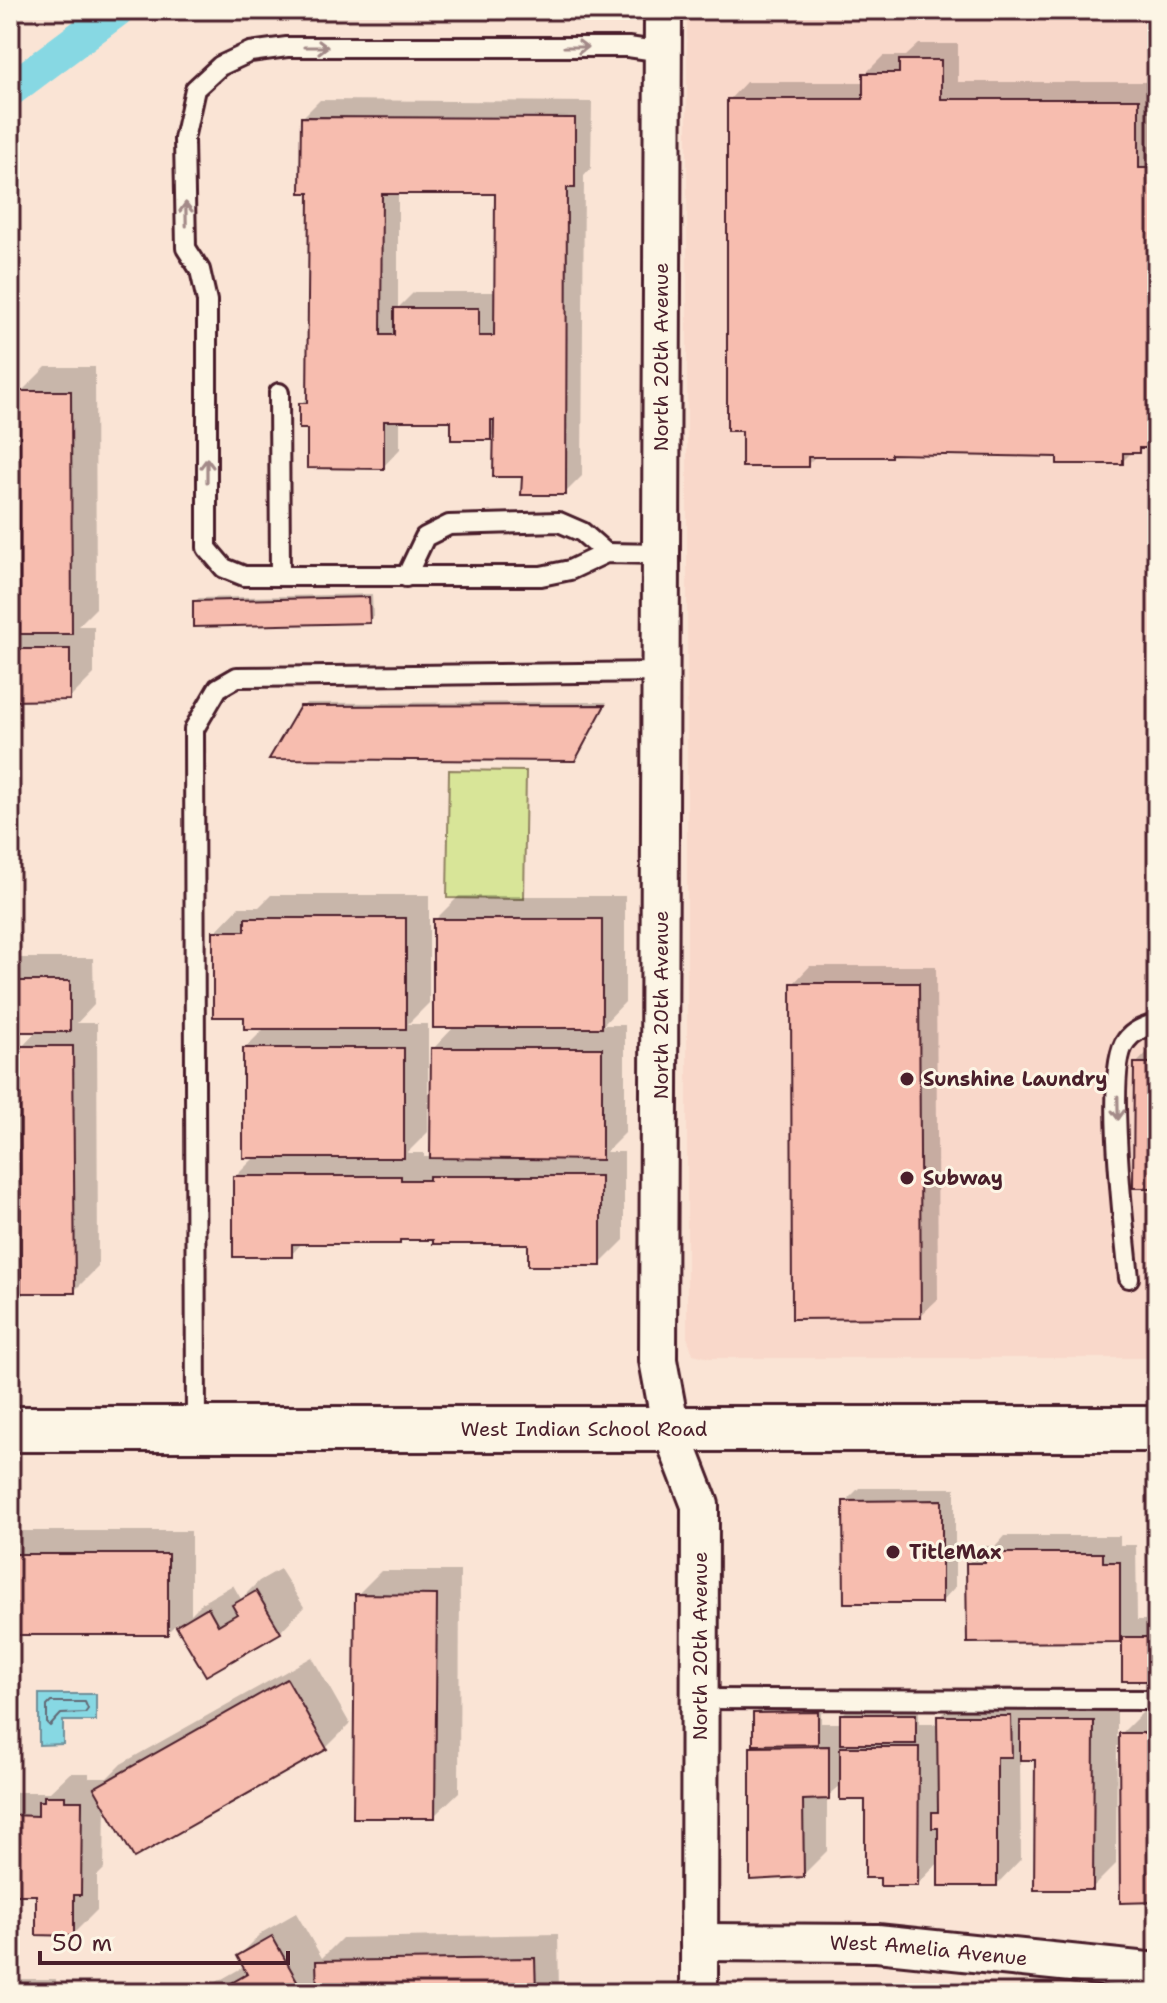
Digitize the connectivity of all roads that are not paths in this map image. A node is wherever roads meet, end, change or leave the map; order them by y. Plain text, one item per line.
1 (663, 10) edge
2 (663, 52) junction
3 (279, 393) dead end
4 (606, 553) junction
5 (661, 554) junction
6 (280, 576) junction
7 (406, 577) junction
8 (661, 672) junction
9 (1157, 1023) edge
10 (1129, 1278) dead end
11 (10, 1429) edge
12 (1157, 1429) edge
13 (196, 1430) junction
14 (671, 1430) junction
15 (700, 1699) junction
16 (1157, 1700) edge
17 (699, 1942) junction
18 (1157, 1972) edge
19 (699, 1993) edge

1 - 2 street, North 20th Avenue
2 - 5 street, North 20th Avenue
6 -> 2 lane
3 - 6 lane
4 - 5 lane
4 - 7 lane
4 - 7 lane
5 - 8 street, North 20th Avenue
6 - 7 lane
8 - 13 lane
8 - 14 street, North 20th Avenue
9 -> 10 lane
11 - 13 main road, West Indian School Road
12 - 14 main road, West Indian School Road
13 - 14 main road, West Indian School Road
14 - 15 street, North 20th Avenue
15 - 16 lane
15 - 17 street, North 20th Avenue
17 - 18 street, West Amelia Avenue
17 - 19 street, North 20th Avenue

